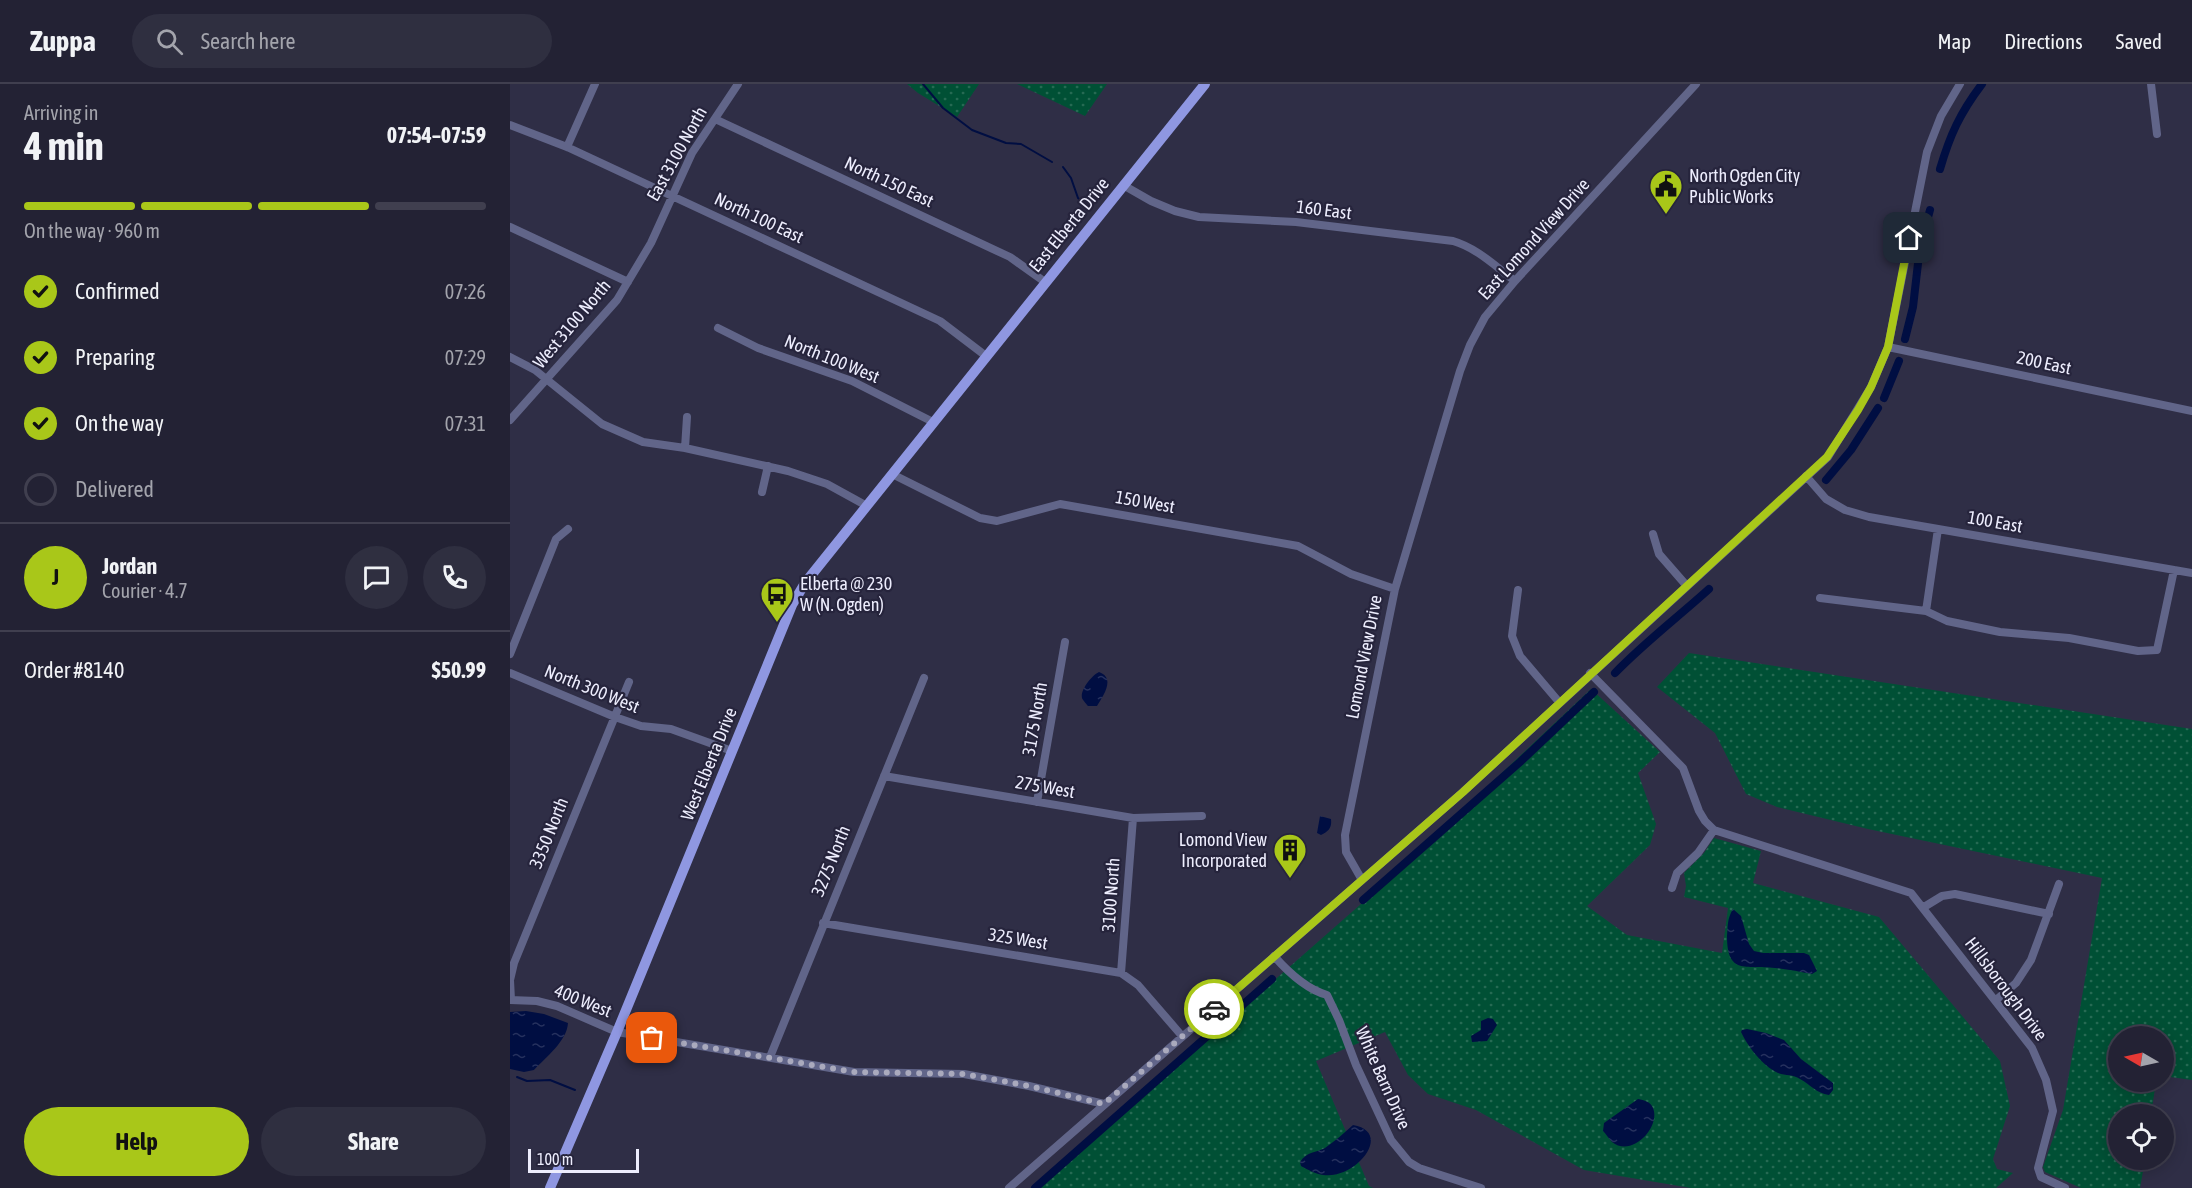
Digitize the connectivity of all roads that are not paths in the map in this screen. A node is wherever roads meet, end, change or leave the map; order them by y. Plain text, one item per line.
1 (595, 84) edge
2 (738, 84) edge
3 (1205, 84) edge
4 (1696, 84) edge
5 (1960, 84) edge
6 (2151, 84) edge
7 (714, 119) junction
8 (510, 125) edge
9 (2157, 134) dead end
10 (567, 147) junction
11 (1123, 185) junction
12 (671, 196) junction
13 (510, 227) edge
14 (651, 243) joint
15 (1515, 281) junction
16 (628, 282) junction
17 (1045, 282) junction
18 (718, 328) dead end
19 (1888, 347) junction
20 (986, 356) junction
21 (510, 357) edge
22 (547, 379) junction
23 (960, 388) joint
24 (2192, 411) edge
25 (687, 417) dead end
26 (510, 420) edge
27 (933, 422) junction
28 (1440, 441) joint
29 (685, 448) junction
30 (768, 466) junction
31 (892, 474) junction
32 (1806, 476) junction
33 (762, 492) dead end
34 (867, 506) junction
35 (568, 529) dead end
36 (1938, 530) junction
37 (1653, 534) dead end
38 (2174, 570) junction
39 (2192, 573) edge
40 (1686, 585) junction
41 (1395, 590) junction
42 (1518, 590) dead end
43 (1820, 598) dead end
44 (1926, 611) junction
45 (1065, 642) dead end
46 (510, 654) edge
47 (510, 673) edge
48 (1590, 673) junction
49 (924, 678) dead end
50 (629, 682) dead end
51 (1559, 702) junction
52 (615, 717) junction
53 (732, 752) junction
54 (884, 776) junction
55 (1037, 802) junction
56 (1202, 816) dead end
57 (1133, 818) junction
58 (1714, 830) junction
59 (1362, 880) junction
60 (2059, 884) dead end
61 (1672, 888) dead end
62 (1924, 907) junction
63 (2049, 914) junction
64 (823, 923) junction
65 (1274, 956) junction
66 (1121, 973) junction
67 (511, 1000) edge
68 (1996, 1000) junction
69 (617, 1032) junction
70 (1182, 1036) junction
71 (770, 1057) junction
72 (1104, 1104) junction
73 (550, 1188) edge
74 (1009, 1188) edge
75 (1481, 1188) edge
76 (2065, 1188) edge

1 - 10 street
2 - 7 street, East 3100 North
3 - 11 main road, East Elberta Drive
4 - 15 street, East Lomond View Drive
5 - 19 street
6 - 9 street
7 - 12 street, East 3100 North
7 - 17 street, North 150 East
8 - 10 street, North 100 East
10 - 12 street, North 100 East
11 - 15 street, 160 East
11 - 17 main road, East Elberta Drive
12 - 14 street, East 3100 North
12 - 20 street, North 100 East
13 - 16 street
14 - 16 street, West 3100 North
15 - 28 street, East Lomond View Drive
16 - 22 street, West 3100 North
17 - 20 main road, East Elberta Drive
18 - 27 street, North 100 West
19 - 24 street, 200 East
19 - 32 street
20 - 23 main road, East Elberta Drive
21 - 22 street
22 - 26 street, West 3100 North
22 - 29 street
23 - 27 main road, West Elberta Drive
25 - 29 street
27 - 31 main road, West Elberta Drive
28 - 41 street, Lomond View Drive
29 - 30 street
30 - 33 street
30 - 34 street
31 - 34 main road, West Elberta Drive
31 - 41 street, 150 West
32 - 36 street, 100 East
32 - 40 street
34 - 53 main road, West Elberta Drive
35 - 46 street
36 - 38 street, 100 East
36 - 44 street
37 - 40 street
38 - 39 street, 100 East
38 - 44 street
40 - 48 street
41 - 59 street, Lomond View Drive
42 - 51 street
43 - 44 street
45 - 55 street, 3175 North
47 - 52 street, North 300 West
48 - 51 street
48 - 58 street
49 - 54 street, 3275 North
50 - 52 street, 3350 North
51 - 59 street
52 - 53 street, North 300 West
52 - 67 street, 3350 North
53 - 69 main road, West Elberta Drive
54 - 55 street, 275 West
54 - 64 street, 3275 North
55 - 57 street, 275 West
56 - 57 street, 275 West
57 - 66 street, 3100 North
58 - 61 street
58 - 62 street, Hillsborough Drive
59 - 65 street
60 - 63 street
62 - 63 street
62 - 68 street, Hillsborough Drive
63 - 68 street
64 - 66 street, 325 West
64 - 71 street, 3275 North
65 - 70 street
65 - 75 street, White Barn Drive
66 - 70 street, 325 West
67 - 69 street, 400 West
68 - 76 street, Hillsborough Drive
69 - 71 street, 400 West
69 - 73 main road, West Elberta Drive
70 - 72 street
71 - 72 street, 400 West
72 - 74 street

